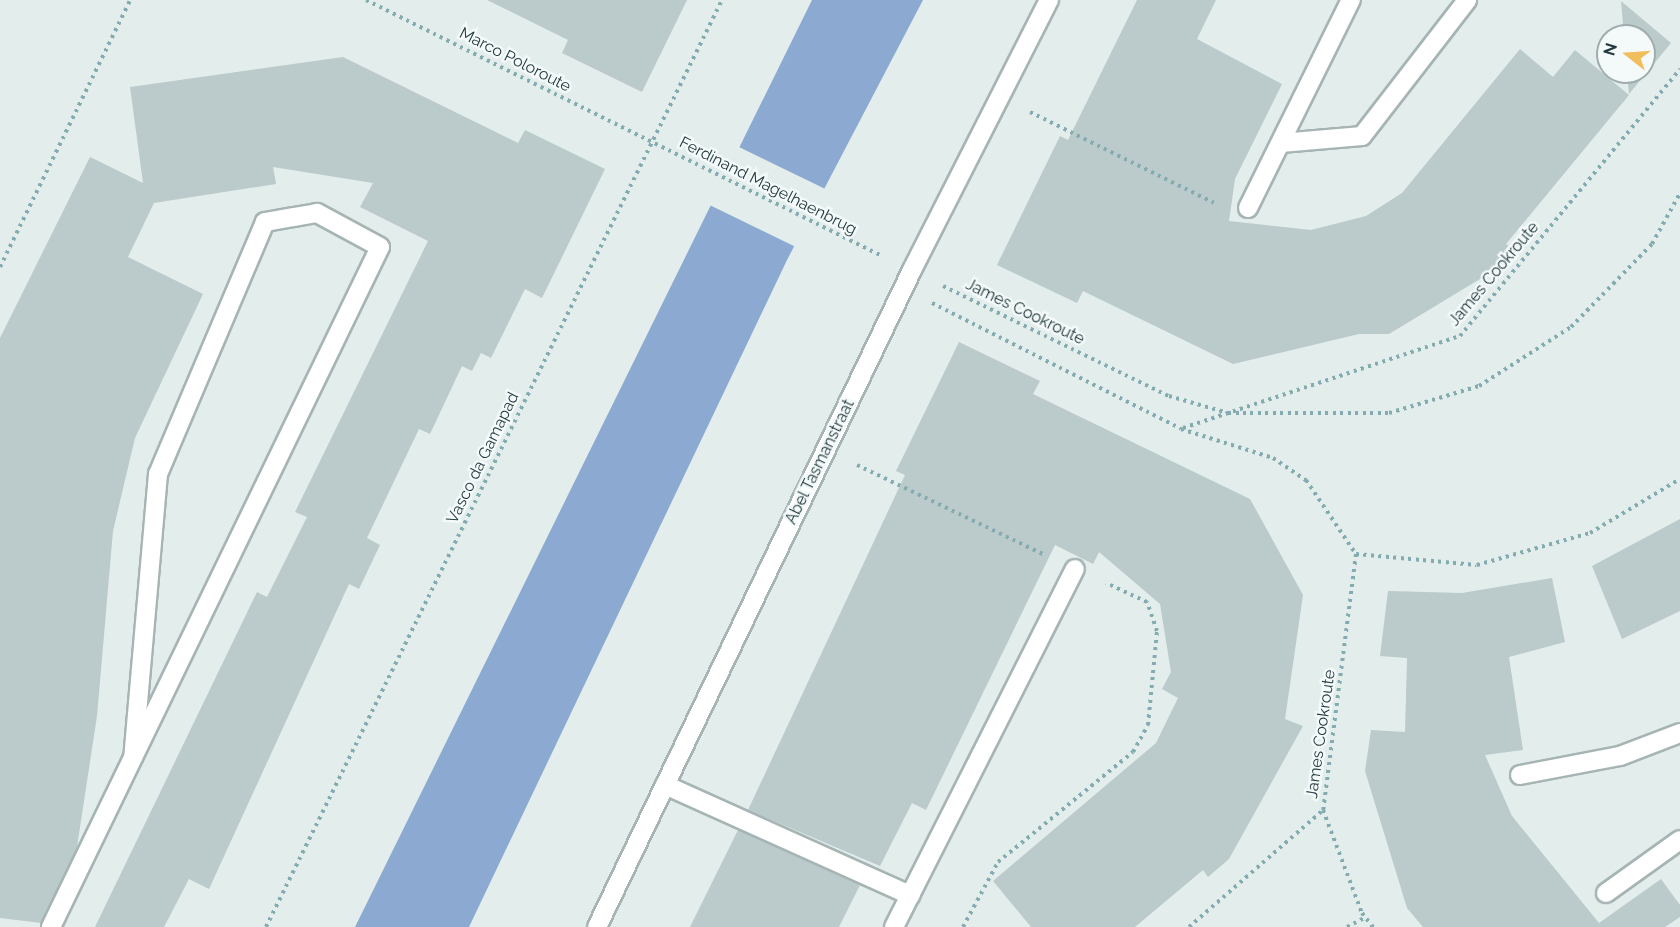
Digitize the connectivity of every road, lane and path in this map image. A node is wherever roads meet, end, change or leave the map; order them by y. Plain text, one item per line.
1 (130, 0) edge
2 (366, 0) edge
3 (722, 0) edge
4 (1049, 0) edge
5 (1351, 0) edge
6 (1467, 0) edge
7 (1680, 69) edge
8 (1002, 98) junction
9 (653, 142) junction
10 (1281, 143) junction
11 (1680, 193) edge
12 (1248, 208) joint
13 (873, 252) dead end
14 (0, 267) edge
15 (912, 270) junction
16 (904, 289) junction
17 (1228, 413) junction
18 (1181, 429) junction
19 (1680, 479) edge
20 (1356, 554) junction
21 (1075, 569) dead end
22 (1680, 733) edge
23 (133, 757) junction
24 (1520, 775) dead end
25 (665, 785) junction
26 (1323, 810) junction
27 (1680, 840) edge
28 (1606, 893) dead end
29 (910, 895) junction
30 (1366, 918) junction
31 (51, 927) edge
32 (266, 927) edge
33 (597, 927) edge
34 (894, 927) edge
35 (1189, 927) edge
36 (1347, 927) edge
37 (1373, 927) edge

1 - 14 path
2 - 9 path, Marco Poloroute
3 - 9 path, Vasco da Gamapad
4 - 8 street, Abel Tasmanstraat
5 - 10 street
6 - 10 street
7 - 17 path, James Cookroute
8 - 12 path
8 - 15 street, Abel Tasmanstraat
9 - 13 path, Ferdinand Magelhaenbrug
9 - 32 path, Vasco da Gamapad
10 - 12 street
11 - 17 path, James Cookroute
15 - 16 street, Abel Tasmanstraat
15 - 17 path, James Cookroute
16 - 18 path
16 - 25 street, Abel Tasmanstraat
17 - 18 path, James Cookroute
18 - 20 path
19 - 20 path
20 - 26 path, James Cookroute
21 - 29 street
22 - 24 street
23 - 23 street
23 - 31 street
25 - 29 street
25 - 33 street, Abel Tasmanstraat
26 - 30 path, James Cookroute
26 - 35 path, James Cookroute
27 - 28 street
29 - 34 street
30 - 36 path
30 - 37 path, James Cookroute

